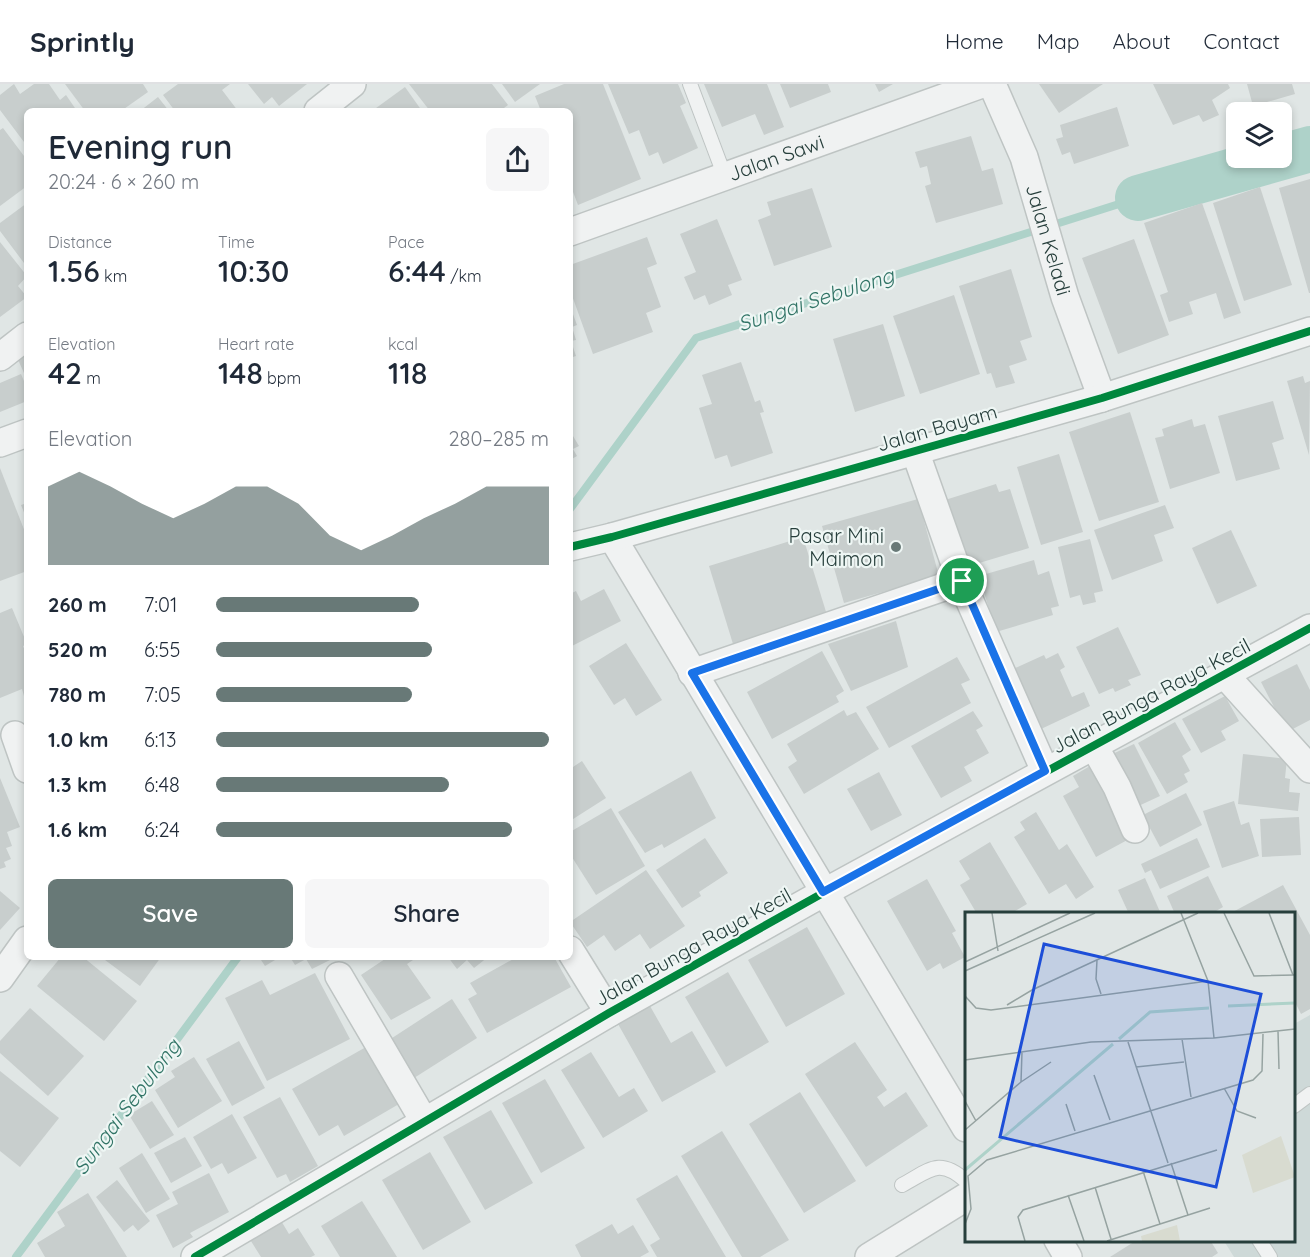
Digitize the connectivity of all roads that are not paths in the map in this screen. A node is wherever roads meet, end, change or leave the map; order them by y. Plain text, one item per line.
1 (352, 84) edge
2 (690, 84) edge
3 (982, 84) edge
4 (992, 84) edge
5 (323, 108) edge
6 (724, 177) junction
7 (573, 231) edge
8 (1310, 331) edge
9 (24, 338) edge
10 (0, 357) edge
11 (1102, 398) junction
12 (24, 434) edge
13 (0, 443) edge
14 (915, 451) junction
15 (592, 542) edge
16 (962, 581) junction
17 (1310, 628) edge
18 (692, 673) junction
19 (1224, 674) junction
20 (14, 736) edge
21 (1094, 747) junction
22 (24, 761) edge
23 (1310, 769) edge
24 (1045, 771) junction
25 (1135, 829) dead end
26 (823, 892) junction
27 (24, 944) edge
28 (573, 955) edge
29 (339, 976) dead end
30 (0, 978) edge
31 (609, 1013) junction
32 (1310, 1094) edge
33 (1295, 1105) edge
34 (424, 1121) junction
35 (965, 1126) edge
36 (965, 1180) edge
37 (902, 1185) dead end
38 (965, 1198) edge
39 (1059, 1242) edge
40 (1261, 1242) edge
41 (195, 1257) edge
42 (869, 1257) edge
43 (1068, 1257) edge
44 (1270, 1257) edge

1 - 5 street
2 - 6 lane
3 - 6 street, Jalan Sawi
4 - 11 street, Jalan Keladi
6 - 7 street, Jalan Sawi
8 - 11 street, Jalan Bayam
9 - 10 street
11 - 14 street, Jalan Bayam
12 - 13 street
14 - 15 street, Jalan Bayam
14 - 16 street
15 - 18 street
16 - 18 street
16 - 24 street
17 - 19 street, Jalan Bunga Raya Kecil
18 - 26 street
19 - 21 street, Jalan Bunga Raya Kecil
19 - 23 street
20 - 22 street
21 - 24 street, Jalan Bunga Raya Kecil
21 - 25 street
24 - 26 street, Jalan Bunga Raya Kecil
26 - 31 street, Jalan Bunga Raya Kecil
26 - 35 street
27 - 30 street
28 - 31 street
29 - 34 street
31 - 34 street, Jalan Bunga Raya Kecil
32 - 33 lane
34 - 41 street, Jalan Bunga Raya Kecil
36 - 37 lane
38 - 42 street
39 - 43 street
40 - 44 lane

